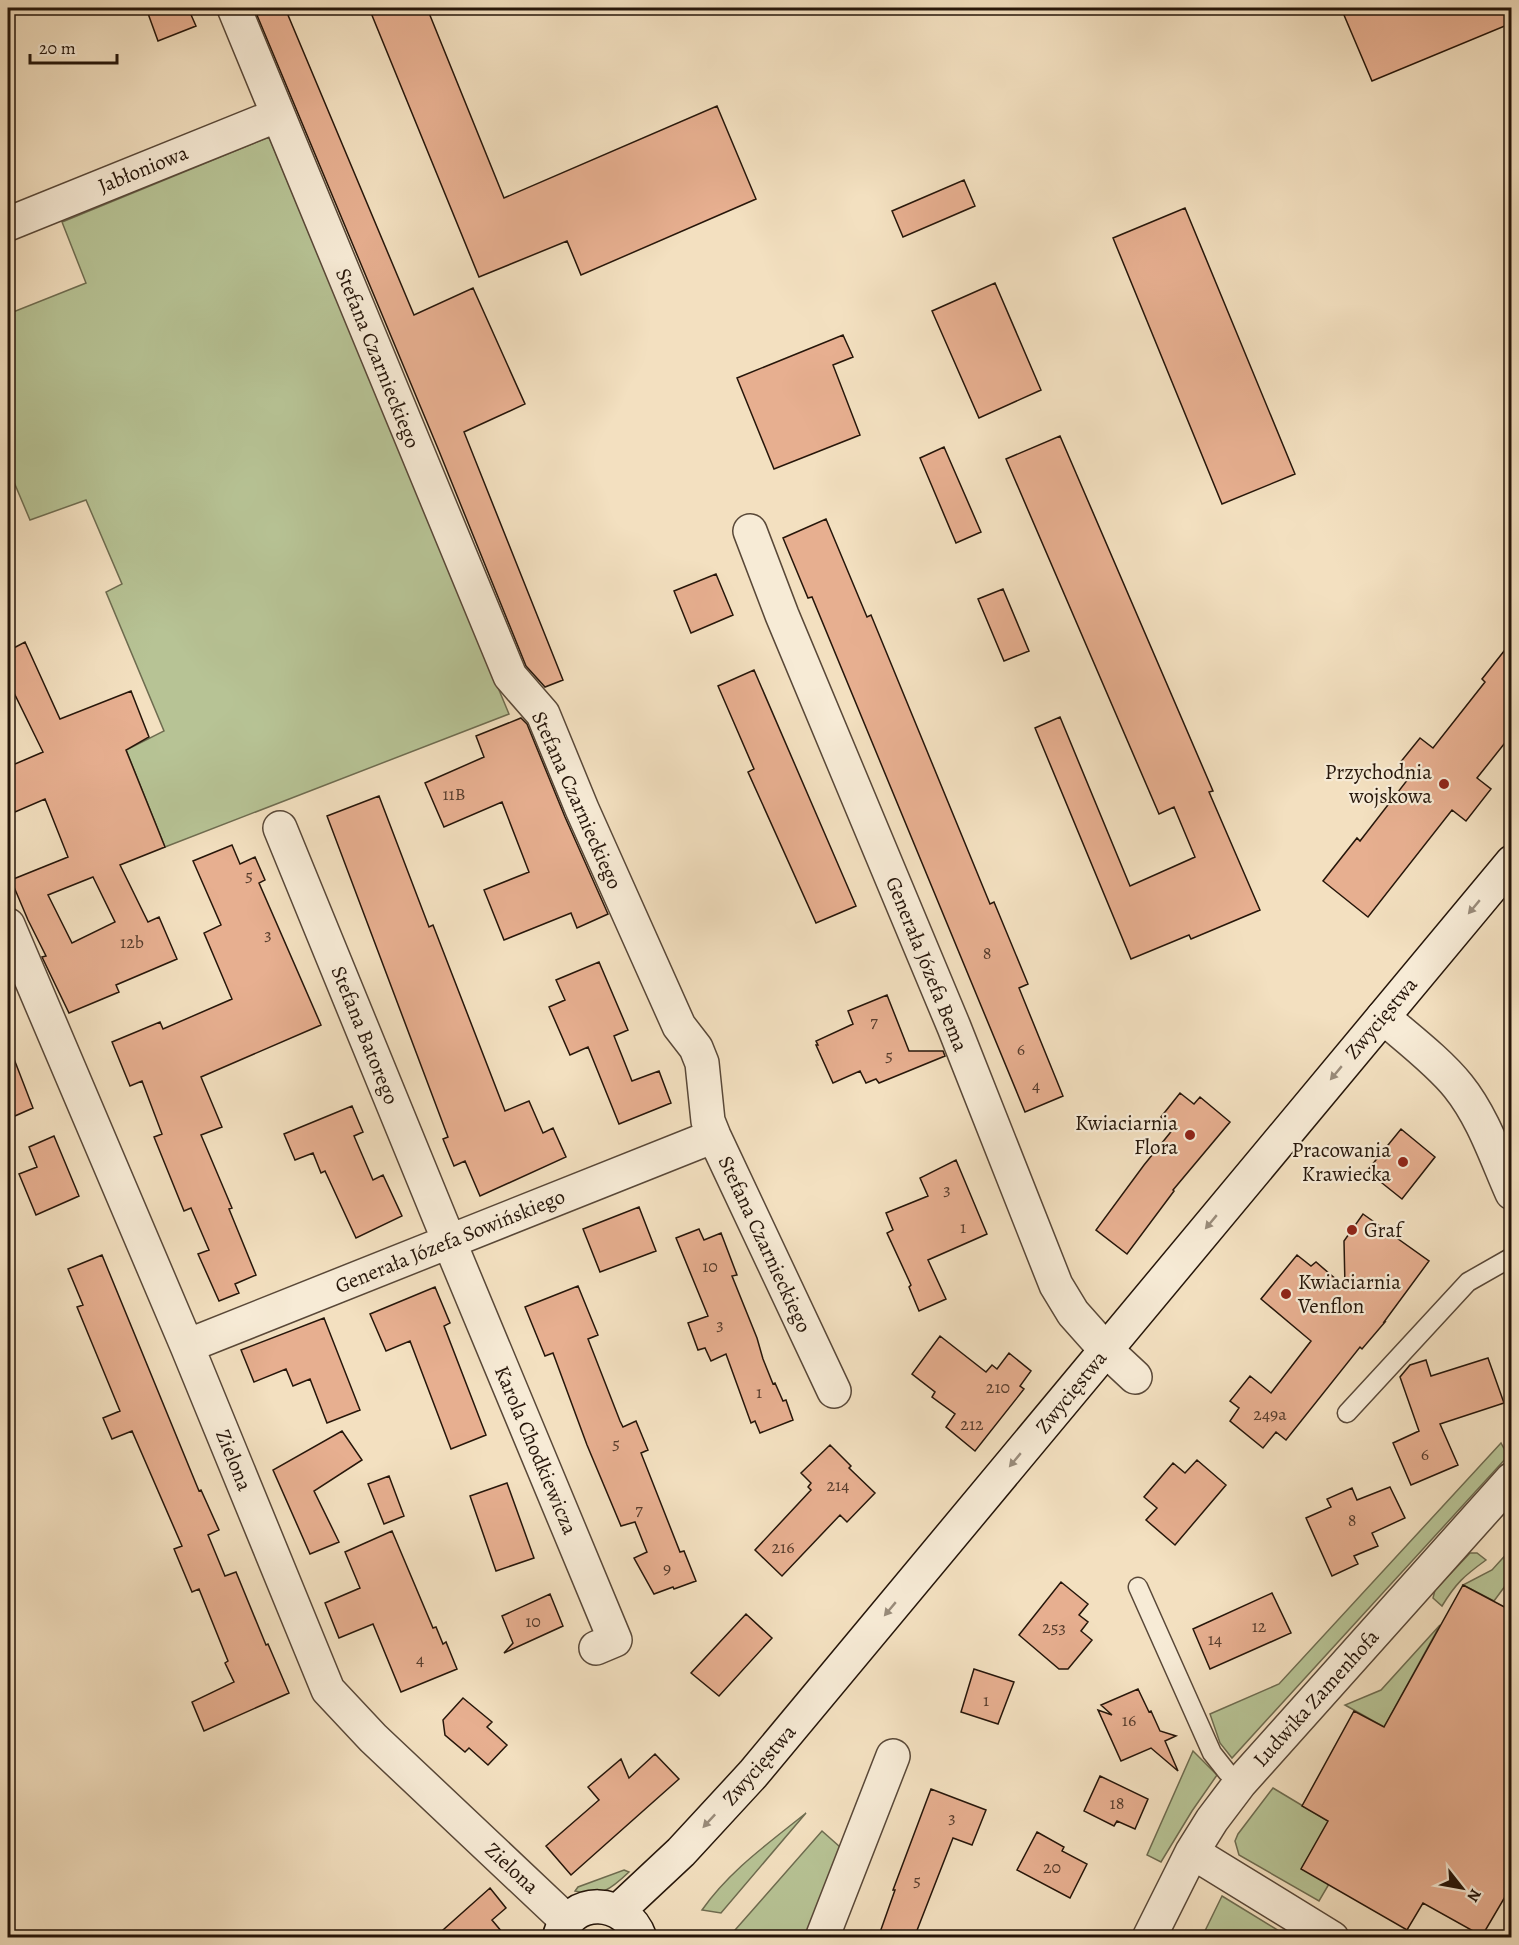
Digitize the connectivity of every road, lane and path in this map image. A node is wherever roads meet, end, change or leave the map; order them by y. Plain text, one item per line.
1 (234, 8) edge
2 (278, 115) junction
3 (8, 224) edge
4 (750, 531) dead end
5 (280, 828) dead end
6 (1512, 862) edge
7 (8, 925) edge
8 (1383, 1017) junction
9 (714, 1137) junction
10 (1512, 1193) edge
11 (449, 1241) junction
12 (1512, 1257) edge
13 (187, 1346) junction
14 (1105, 1349) junction
15 (1135, 1377) dead end
16 (834, 1391) dead end
17 (1347, 1413) dead end
18 (1512, 1479) edge
19 (1138, 1587) dead end
20 (596, 1648) dead end
21 (893, 1756) dead end
22 (1240, 1783) junction
23 (1192, 1852) junction
24 (618, 1911) junction
25 (563, 1929) edge
26 (640, 1938) edge
27 (822, 1938) edge
28 (1149, 1938) edge
29 (1332, 1938) edge

1 - 2 street, Stefana Czarnieckiego
2 - 3 street, Jabłoniowa
2 - 9 street, Stefana Czarnieckiego
4 - 14 street, Generała Józefa Bema
5 - 11 street, Stefana Batorego
6 -> 8 street, Zwycięstwa
7 - 13 street, Zielona
8 - 10 street
8 -> 14 street, Zwycięstwa
9 - 11 street, Generała Józefa Sowińskiego
9 - 16 street, Stefana Czarnieckiego
11 - 13 street, Generała Józefa Sowińskiego
11 - 20 street, Karola Chodkiewicza
12 - 17 lane
13 - 25 street, Zielona
14 - 15 street, Generała Józefa Bema
14 -> 24 street, Zwycięstwa
18 - 22 street, Ludwika Zamenhofa
19 - 22 lane
21 - 27 street
22 - 23 street, Ludwika Zamenhofa
23 - 28 street, Ludwika Zamenhofa
23 - 29 street
24 - 25 street
24 - 26 street

